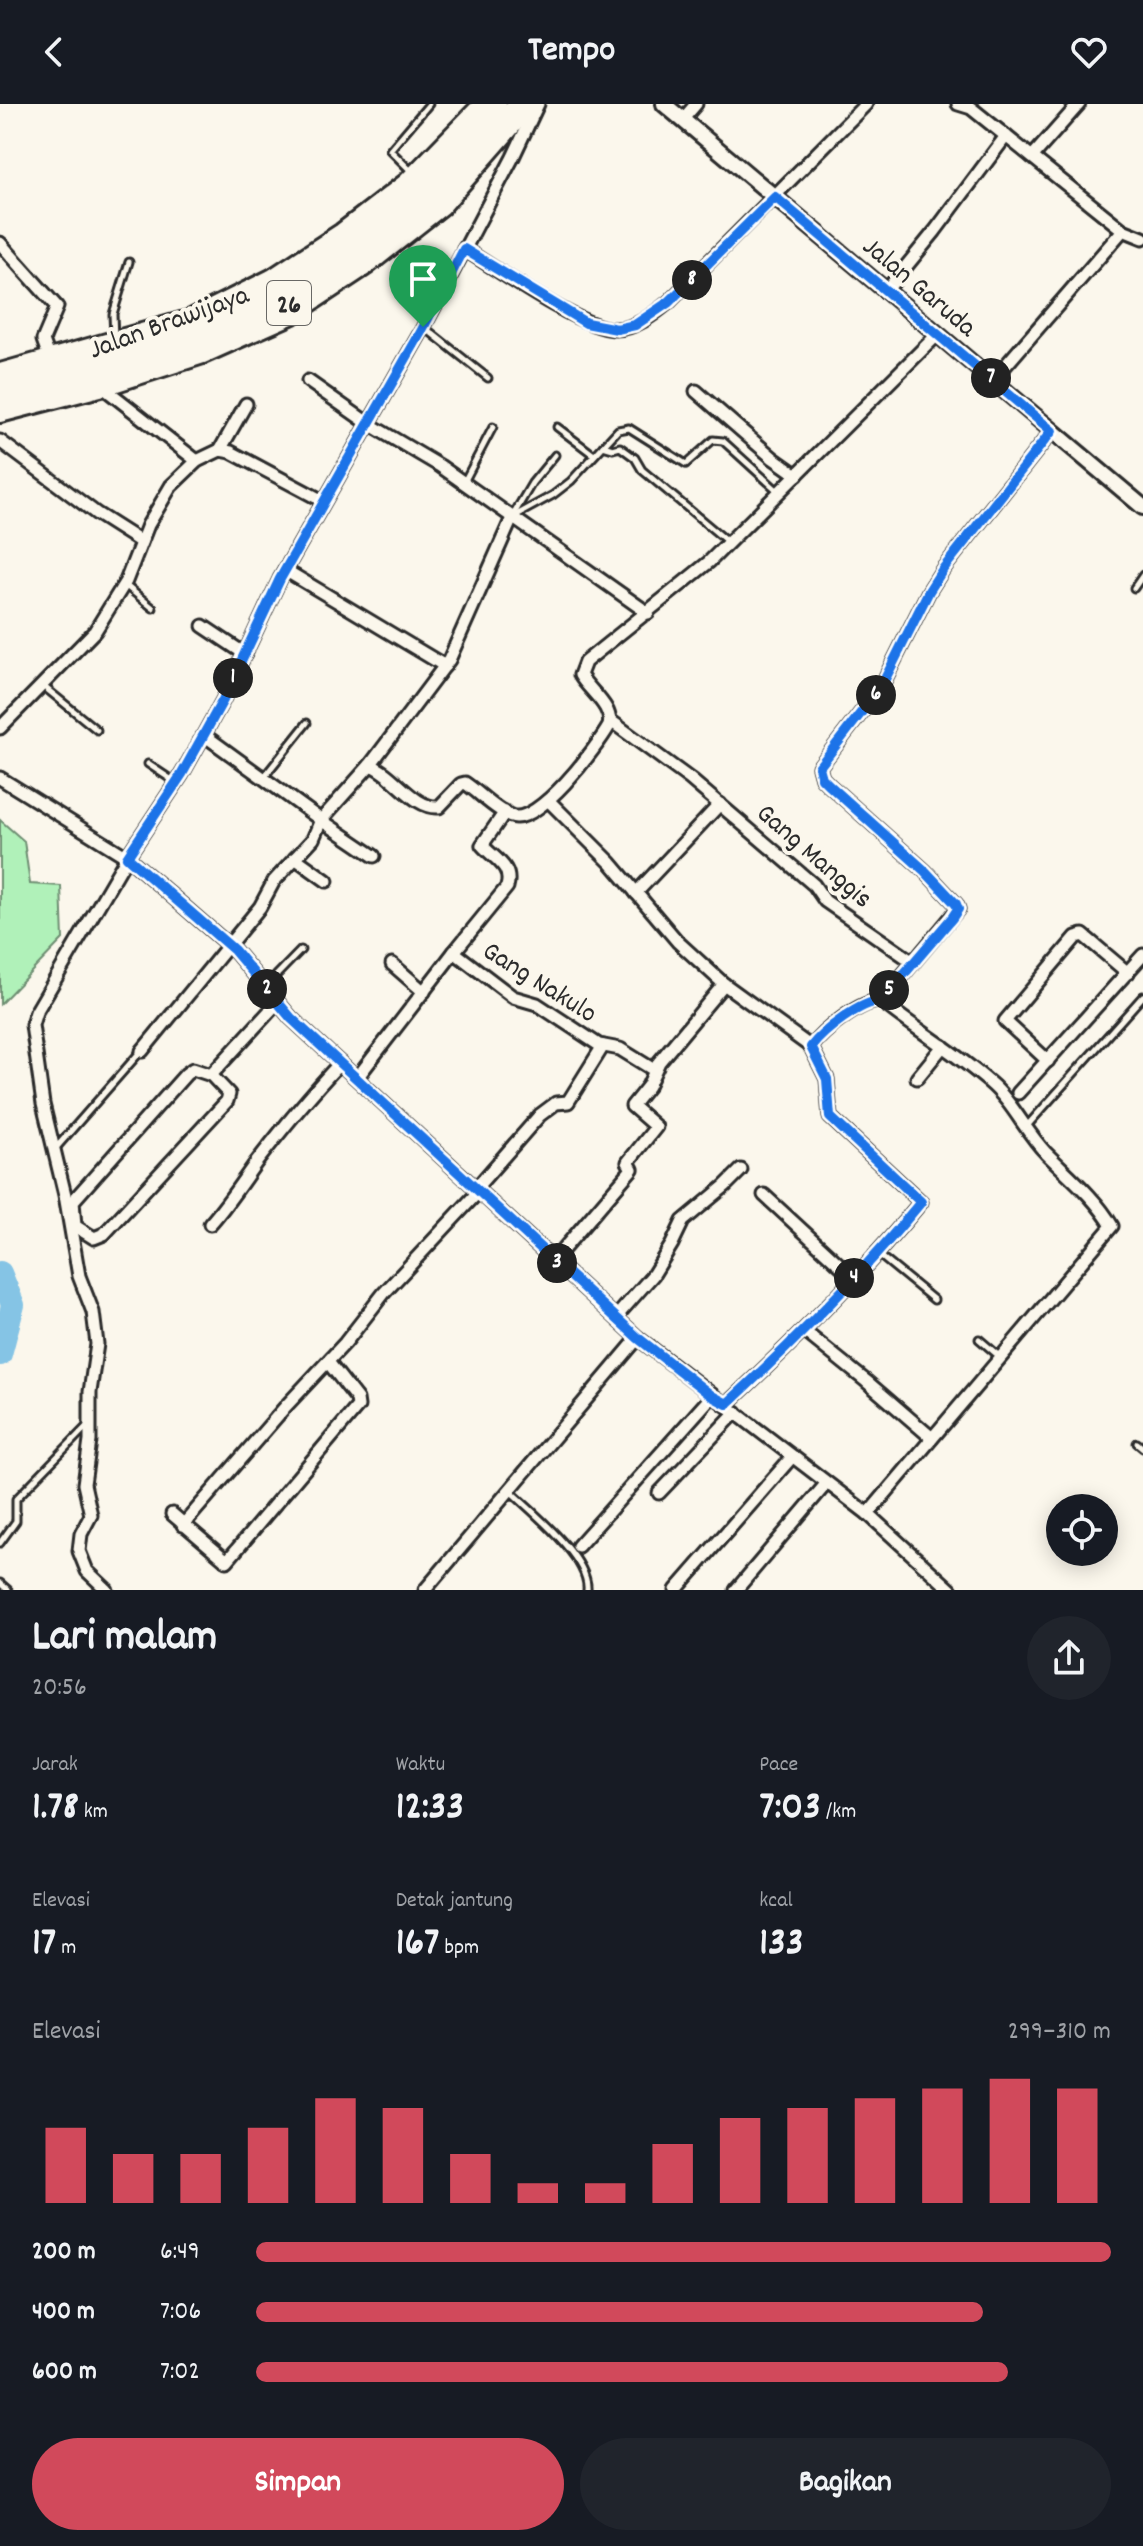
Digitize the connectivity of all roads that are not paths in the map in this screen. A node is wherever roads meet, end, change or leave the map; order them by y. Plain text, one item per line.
1 (429, 104) edge
2 (481, 104) edge
3 (496, 104) edge
4 (520, 104) edge
5 (536, 104) edge
6 (664, 104) edge
7 (696, 104) edge
8 (866, 104) edge
9 (958, 104) edge
10 (1079, 104) edge
11 (972, 106) edge
12 (683, 119) junction
13 (1006, 136) junction
14 (1032, 157) junction
15 (414, 174) junction
16 (775, 197) junction
17 (1123, 230) junction
18 (1143, 238) edge
19 (0, 243) edge
20 (464, 249) junction
21 (129, 262) dead end
22 (886, 291) junction
23 (423, 327) junction
24 (938, 334) junction
25 (114, 339) junction
26 (49, 357) junction
27 (0, 371) edge
28 (488, 378) dead end
29 (993, 380) junction
30 (308, 381) dead end
31 (0, 383) edge
32 (104, 388) junction
33 (696, 391) dead end
34 (0, 402) edge
35 (246, 404) dead end
36 (0, 415) edge
37 (369, 424) junction
38 (493, 427) dead end
39 (557, 427) dead end
40 (1052, 431) junction
41 (0, 441) edge
42 (603, 446) junction
43 (220, 450) junction
44 (555, 455) dead end
45 (594, 455) junction
46 (197, 461) junction
47 (797, 475) junction
48 (463, 483) junction
49 (780, 493) junction
50 (323, 501) junction
51 (1143, 507) edge
52 (512, 518) junction
53 (141, 542) junction
54 (729, 543) junction
55 (285, 570) junction
56 (1143, 575) edge
57 (124, 584) junction
58 (1134, 588) dead end
59 (153, 608) dead end
60 (648, 613) junction
61 (203, 626) dead end
62 (245, 654) junction
63 (445, 666) junction
64 (42, 685) junction
65 (611, 721) junction
66 (307, 723) dead end
67 (0, 728) edge
68 (97, 730) dead end
69 (204, 735) junction
70 (148, 764) dead end
71 (370, 765) junction
72 (0, 778) edge
73 (263, 778) junction
74 (176, 783) junction
75 (549, 801) junction
76 (720, 804) junction
77 (505, 812) junction
78 (321, 820) junction
79 (374, 856) dead end
80 (127, 857) junction
81 (295, 858) junction
82 (327, 881) dead end
83 (636, 893) junction
84 (229, 946) junction
85 (301, 950) dead end
86 (454, 952) junction
87 (1143, 955) edge
88 (913, 962) junction
89 (392, 964) dead end
90 (1128, 973) junction
91 (724, 984) junction
92 (265, 986) junction
93 (424, 992) junction
94 (1143, 996) edge
95 (881, 1001) junction
96 (278, 1002) junction
97 (603, 1046) junction
98 (943, 1046) junction
99 (811, 1047) junction
100 (142, 1051) joint
101 (1048, 1061) junction
102 (340, 1063) junction
103 (654, 1070) junction
104 (211, 1075) junction
105 (357, 1078) junction
106 (917, 1078) dead end
107 (1018, 1093) dead end
108 (1025, 1128) junction
109 (53, 1151) junction
110 (741, 1170) dead end
111 (478, 1189) junction
112 (764, 1195) dead end
113 (210, 1224) dead end
114 (878, 1254) junction
115 (554, 1260) junction
116 (854, 1278) junction
117 (934, 1300) dead end
118 (616, 1317) junction
119 (804, 1331) junction
120 (638, 1338) junction
121 (979, 1339) dead end
122 (1000, 1357) junction
123 (328, 1362) junction
124 (712, 1396) junction
125 (732, 1408) junction
126 (91, 1423) junction
127 (932, 1438) junction
128 (1137, 1443) dead end
129 (1143, 1448) edge
130 (792, 1457) junction
131 (826, 1484) junction
132 (508, 1489) junction
133 (659, 1493) dead end
134 (172, 1514) dead end
135 (868, 1514) junction
136 (183, 1525) junction
137 (0, 1543) edge
138 (578, 1546) dead end
139 (0, 1583) edge
140 (8, 1590) edge
141 (107, 1590) edge
142 (425, 1590) edge
143 (587, 1590) edge
144 (676, 1590) edge
145 (736, 1590) edge
146 (951, 1590) edge

1 - 15 lane
2 - 15 street
3 - 31 highway, Jalan Brawijaya / 26
4 - 34 highway, Jalan Brawijaya / 26
5 - 20 street
5 - 32 street
6 - 12 street, Jalan Garuda
7 - 12 street
8 - 16 street
9 - 11 street
10 - 14 street
11 - 13 street
12 - 16 street, Jalan Garuda
13 - 14 street
13 - 22 street
14 - 17 street
15 - 25 street
16 - 20 street
16 - 22 street, Jalan Garuda
17 - 18 street
17 - 29 street
19 - 26 street
20 - 23 street
21 - 25 lane
22 - 24 street, Jalan Garuda
23 - 28 lane
23 - 37 street
24 - 29 street, Jalan Garuda
24 - 47 street
25 - 26 street
26 - 27 street
29 - 40 street, Jalan Garuda
30 - 37 street
32 - 36 street
32 - 46 street
33 - 47 street
35 - 43 street
37 - 48 street
37 - 50 street
38 - 48 lane
39 - 45 lane
40 - 51 street, Jalan Garuda
40 - 88 street
41 - 53 street
42 - 45 lane
42 - 49 lane
42 - 54 lane
43 - 46 street
43 - 50 street
44 - 52 lane
45 - 52 lane
46 - 53 street
47 - 49 street
48 - 52 street
49 - 54 street
50 - 55 street
52 - 60 street
52 - 63 street
53 - 57 street
54 - 60 street
55 - 62 street
55 - 63 street
56 - 58 lane
57 - 59 lane
57 - 64 street
60 - 65 street, Gang Manggis
61 - 62 street
62 - 69 street
63 - 71 street
64 - 67 street
64 - 68 lane
65 - 75 street
65 - 76 street, Gang Manggis
66 - 73 lane
69 - 73 street
69 - 74 street
70 - 74 lane
71 - 77 street
71 - 78 street
72 - 80 street
73 - 78 street
74 - 80 street
75 - 77 street
75 - 83 street
76 - 83 street
76 - 88 street, Gang Manggis
77 - 86 street
78 - 79 street
78 - 81 street
80 - 84 street
80 - 109 street
81 - 82 street
81 - 84 street
83 - 91 street
84 - 92 street
84 - 100 street
85 - 92 lane
86 - 93 street
86 - 97 street, Gang Nakulo
87 - 90 street
88 - 95 street
89 - 93 street
90 - 101 street
90 - 101 street
91 - 99 street
91 - 103 street
92 - 96 street
93 - 105 street
94 - 108 lane
95 - 98 street
95 - 99 street
96 - 102 street
96 - 104 street
97 - 103 street, Gang Nakulo
97 - 111 street
98 - 106 street
98 - 108 street
99 - 114 street
100 - 109 lane
101 - 107 street
102 - 105 street
102 - 113 street
103 - 115 street
104 - 104 street
105 - 111 street
108 - 122 street
109 - 126 street
110 - 118 street
111 - 115 street
111 - 123 street
112 - 116 street
114 - 116 street
114 - 117 lane
115 - 118 street
116 - 119 street
118 - 120 street
119 - 125 street
119 - 127 street
120 - 124 street
120 - 132 street
121 - 122 lane
122 - 127 street
123 - 136 street
123 - 136 street
124 - 125 street
124 - 138 street
125 - 130 street
125 - 133 street
126 - 137 lane
126 - 141 street
127 - 135 street
128 - 129 lane
130 - 131 street
130 - 144 street
131 - 135 street
131 - 145 street
132 - 142 street
132 - 143 lane
134 - 136 street
135 - 146 street
139 - 140 lane

